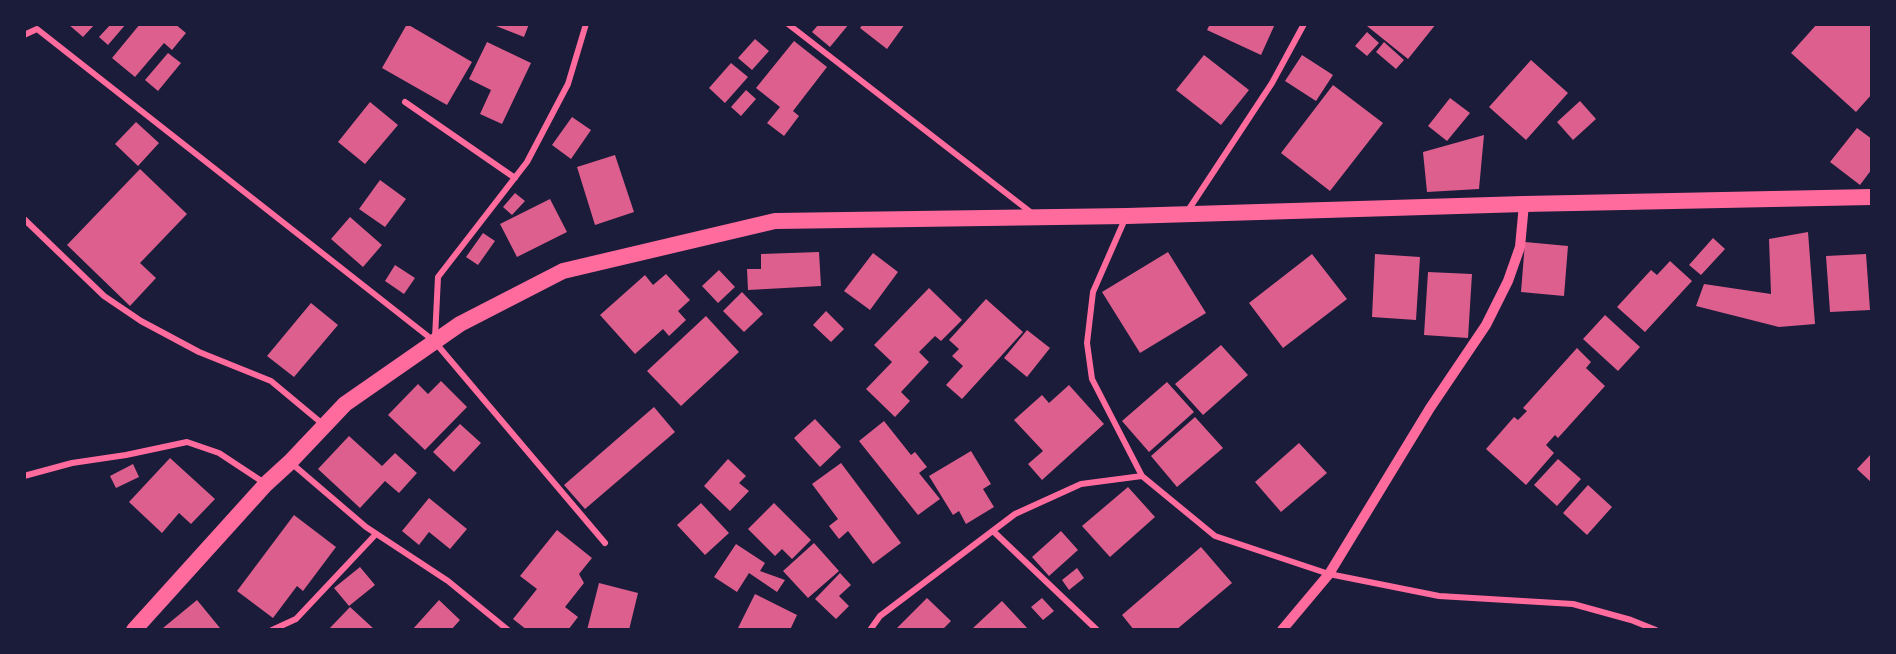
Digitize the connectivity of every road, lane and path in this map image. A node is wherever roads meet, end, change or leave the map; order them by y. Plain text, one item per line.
1 (586, 24) edge
2 (788, 24) edge
3 (1304, 24) edge
4 (38, 27) edge
5 (24, 35) edge
6 (405, 102) dead end
7 (515, 178) junction
8 (1872, 197) edge
9 (1524, 204) junction
10 (1186, 215) junction
11 (1127, 216) junction
12 (1039, 218) junction
13 (24, 219) edge
14 (435, 341) junction
15 (325, 426) junction
16 (290, 462) junction
17 (24, 476) edge
18 (1142, 476) junction
19 (266, 484) junction
20 (993, 531) junction
21 (376, 534) junction
22 (605, 543) dead end
23 (1329, 574) junction
24 (134, 630) edge
25 (272, 630) edge
26 (508, 630) edge
27 (870, 630) edge
28 (1097, 630) edge
29 (1282, 630) edge
30 (1656, 630) edge

1 - 7 street
2 - 12 street
3 - 10 street
4 - 5 street
4 - 14 street
6 - 7 street
7 - 14 street
8 - 9 highway
9 - 10 highway
9 - 23 street
10 - 11 highway
11 - 12 highway
11 - 18 street
12 - 14 highway
13 - 15 street
14 - 15 highway
14 - 22 street
15 - 16 highway
16 - 19 highway
16 - 21 street
17 - 19 street
18 - 20 street
18 - 23 street
19 - 24 highway
20 - 27 street
20 - 28 street
21 - 25 street
21 - 26 street
23 - 29 street
23 - 30 street

